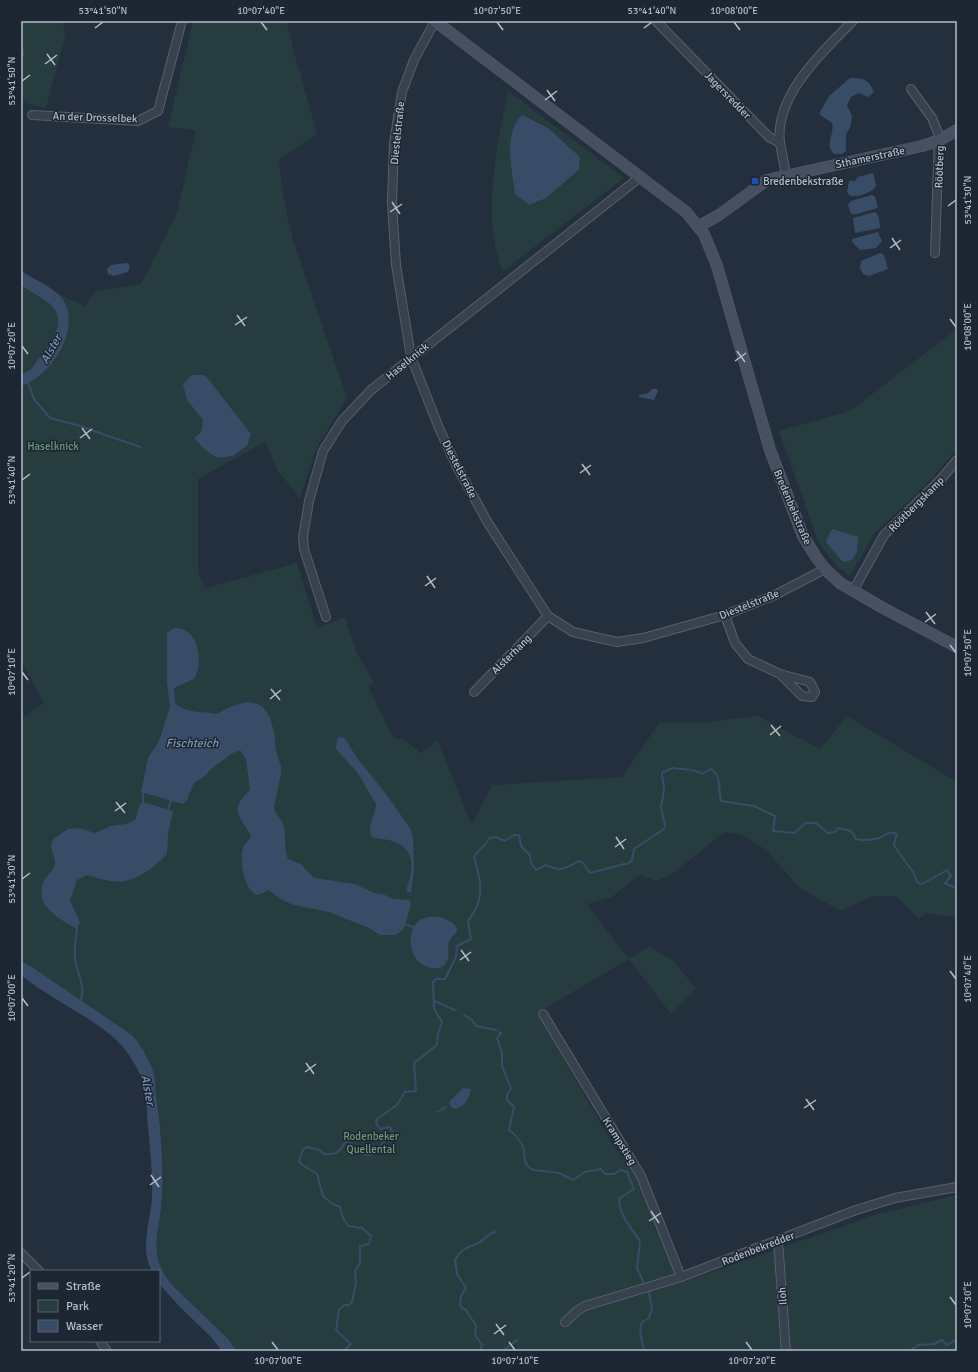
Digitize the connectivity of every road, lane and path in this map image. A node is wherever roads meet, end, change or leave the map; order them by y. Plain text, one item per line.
1 (182, 21) edge
2 (435, 21) edge
3 (656, 21) edge
4 (853, 21) edge
5 (911, 89) dead end
6 (32, 115) dead end
7 (957, 130) edge
8 (940, 140) junction
9 (780, 143) junction
10 (786, 175) junction
11 (639, 178) junction
12 (699, 226) junction
13 (935, 253) dead end
14 (411, 357) junction
15 (957, 460) edge
16 (824, 569) junction
17 (853, 591) junction
18 (725, 615) junction
19 (548, 616) junction
20 (326, 617) dead end
21 (957, 647) edge
22 (780, 674) dead end
23 (474, 692) dead end
24 (543, 1014) dead end
25 (957, 1187) edge
26 (778, 1241) junction
27 (21, 1253) edge
28 (38, 1270) edge
29 (681, 1276) junction
30 (565, 1322) dead end
31 (101, 1342) edge
32 (107, 1351) edge
33 (786, 1351) edge

1 - 6 street, An der Drosselbek
2 - 11 street, Bredenbekstraße
2 - 14 street, Diestelstraße
3 - 9 street, Jagersredder
4 - 9 street
5 - 8 street, Röötberg
7 - 8 street, Sthamerstraße
8 - 10 street, Sthamerstraße
8 - 13 street, Röötberg
9 - 10 street
10 - 12 street, Sthamerstraße
11 - 12 street, Bredenbekstraße
11 - 14 street, Haselknick
12 - 16 street, Bredenbekstraße
14 - 19 street, Diestelstraße
14 - 20 street, Haselknick
15 - 17 street, Röötbergskamp
16 - 17 street, Bredenbekstraße
16 - 18 street, Diestelstraße
17 - 21 street, Bredenbekstraße
18 - 19 street, Diestelstraße
18 - 22 street
19 - 23 street, Alsterhang
24 - 29 street, Krampstieg
25 - 26 street, Rodenbekredder
26 - 29 street, Rodenbekredder
26 - 33 street, Iloh
27 - 28 street
29 - 30 street, Rodenbekredder
31 - 32 street

